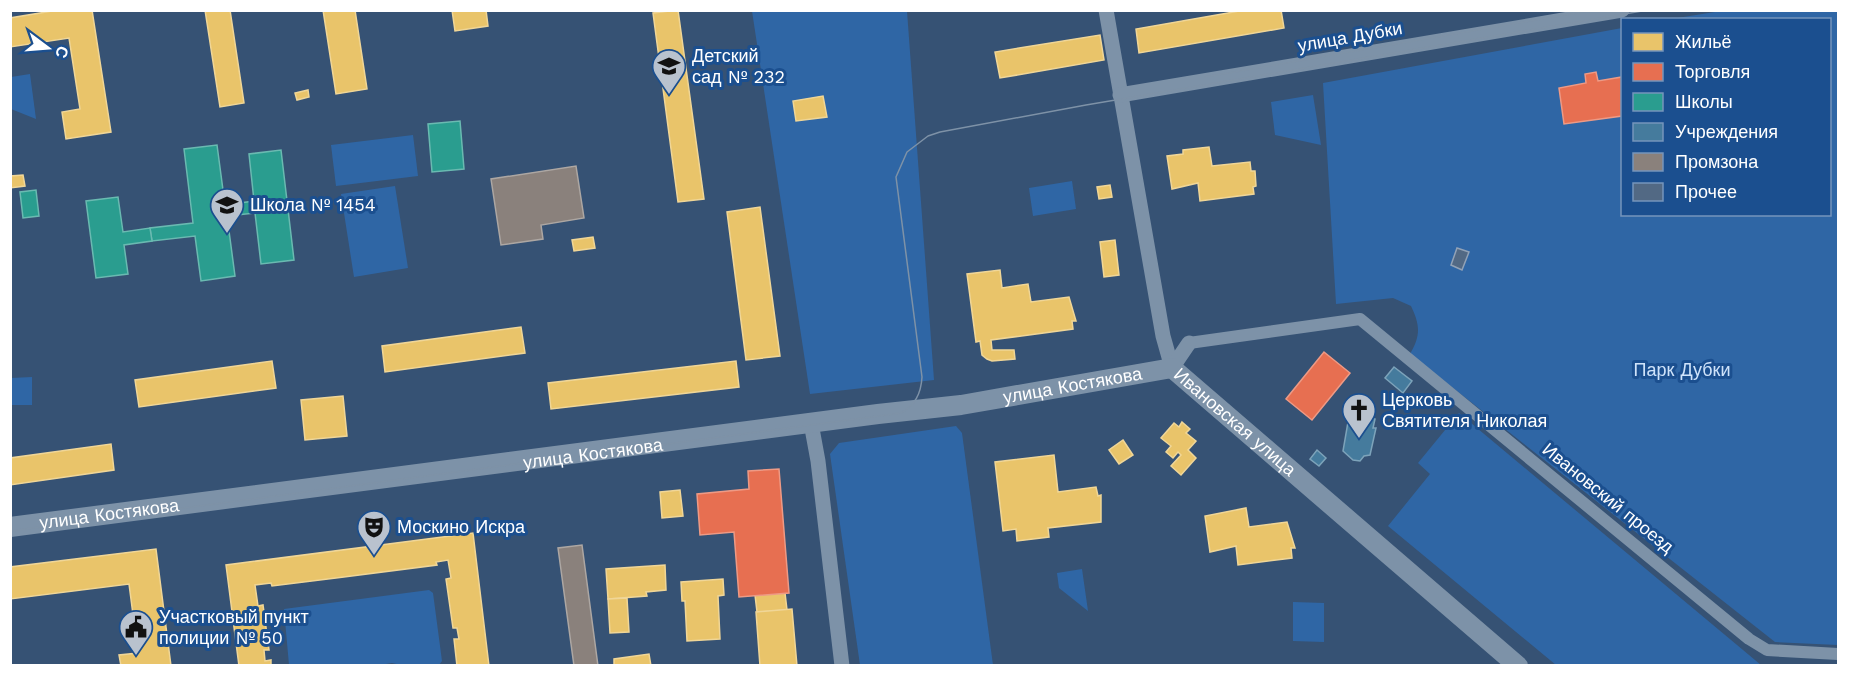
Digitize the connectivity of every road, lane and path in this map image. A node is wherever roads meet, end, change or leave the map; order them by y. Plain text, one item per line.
1 (1106, 10) edge
2 (1622, 10) edge
3 (1120, 95) junction
4 (1189, 343) joint
5 (1172, 368) junction
6 (811, 423) junction
7 (10, 527) edge
8 (1839, 654) edge
9 (842, 666) edge
10 (1518, 666) edge

1 - 3 street, Ивановская улица
2 - 3 street, улица Дубки
3 - 5 street, Ивановская улица
4 - 5 street, Ивановский проезд
4 - 8 street, Ивановский проезд
5 - 6 street, улица Костякова
5 - 10 street, Ивановская улица
6 - 7 street, улица Костякова
6 - 9 street

